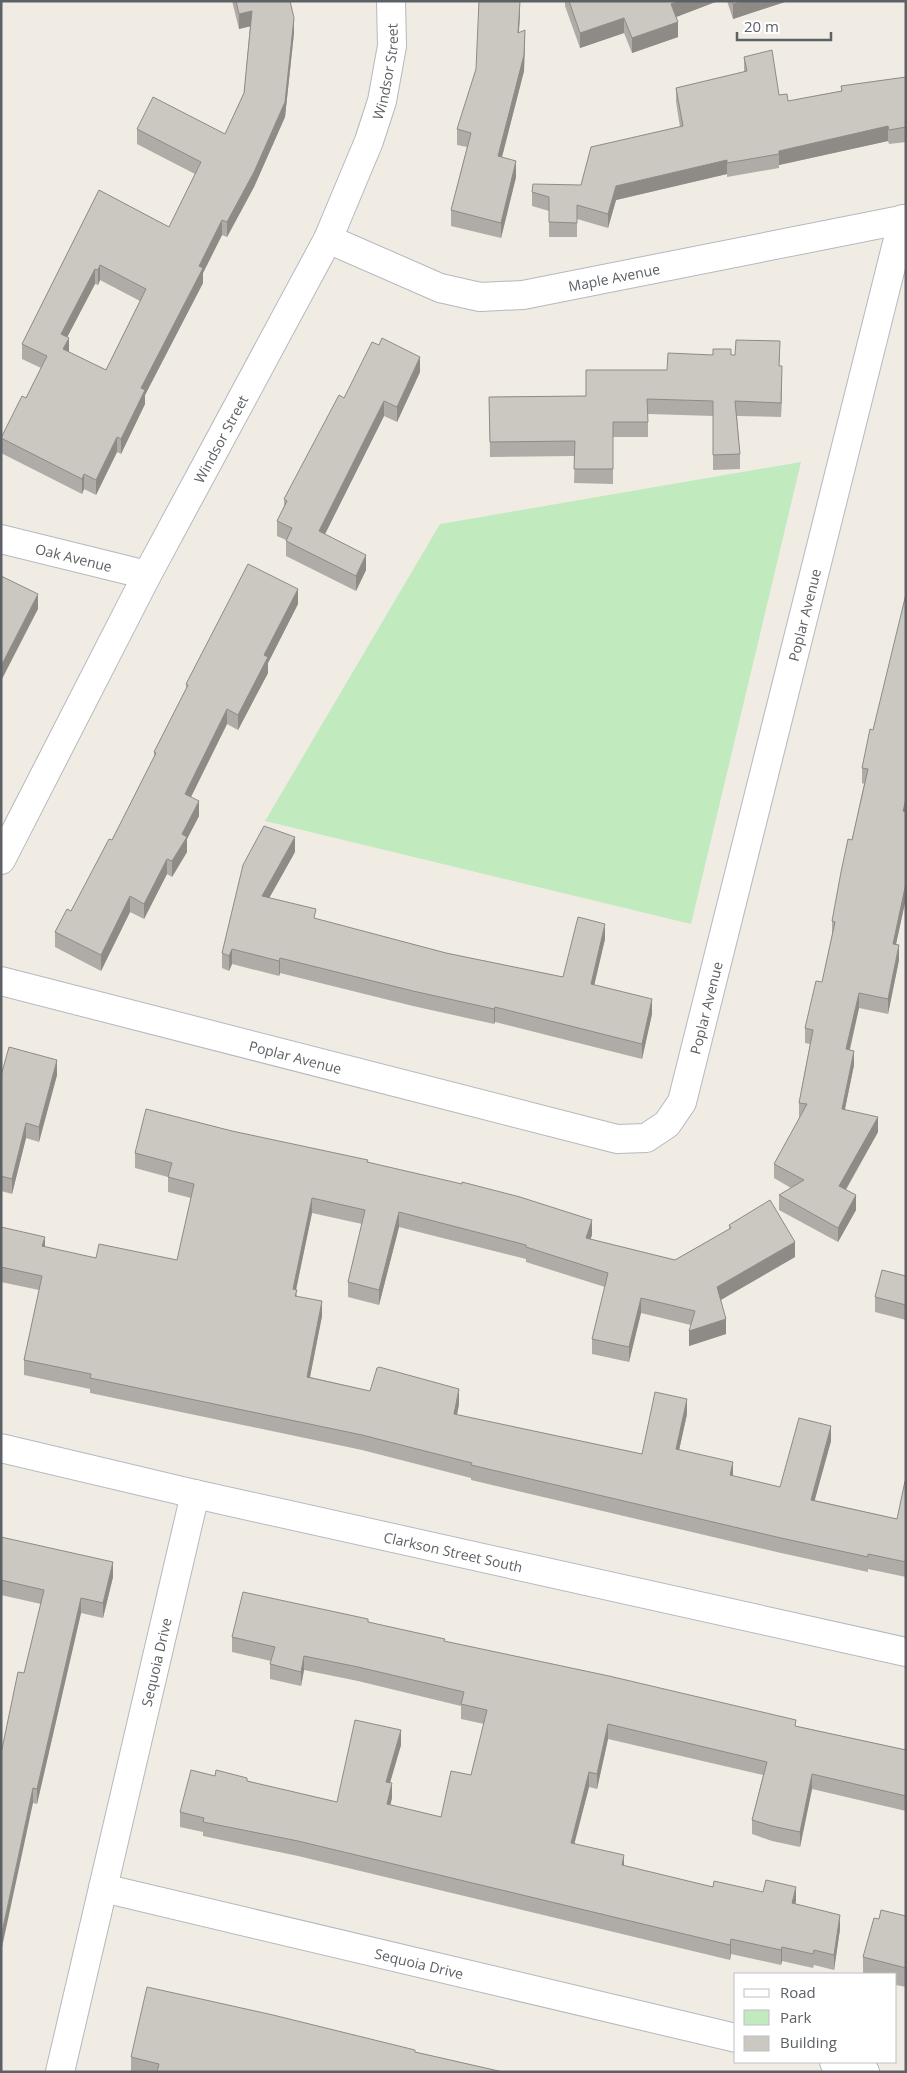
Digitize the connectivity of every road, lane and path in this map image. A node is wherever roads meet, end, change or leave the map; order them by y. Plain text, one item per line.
1 (391, 1) edge
2 (904, 219) edge
3 (328, 240) junction
4 (1, 539) edge
5 (147, 575) junction
6 (1, 860) edge
7 (1, 981) edge
8 (1, 1448) edge
9 (195, 1494) junction
10 (906, 1652) edge
11 (103, 1888) junction
12 (734, 2038) edge
13 (837, 2063) edge
14 (60, 2072) edge
15 (865, 2072) edge

1 - 3 street, Windsor Street
2 - 3 street, Maple Avenue
2 - 7 street, Poplar Avenue
3 - 5 street, Windsor Street
4 - 5 street, Oak Avenue
5 - 6 street, Windsor Street
8 - 9 street, Clarkson Street South
9 - 10 street, Clarkson Street South
9 - 11 street, Sequoia Drive
11 - 12 street, Sequoia Drive
11 - 14 street, Sequoia Drive
13 - 15 street

